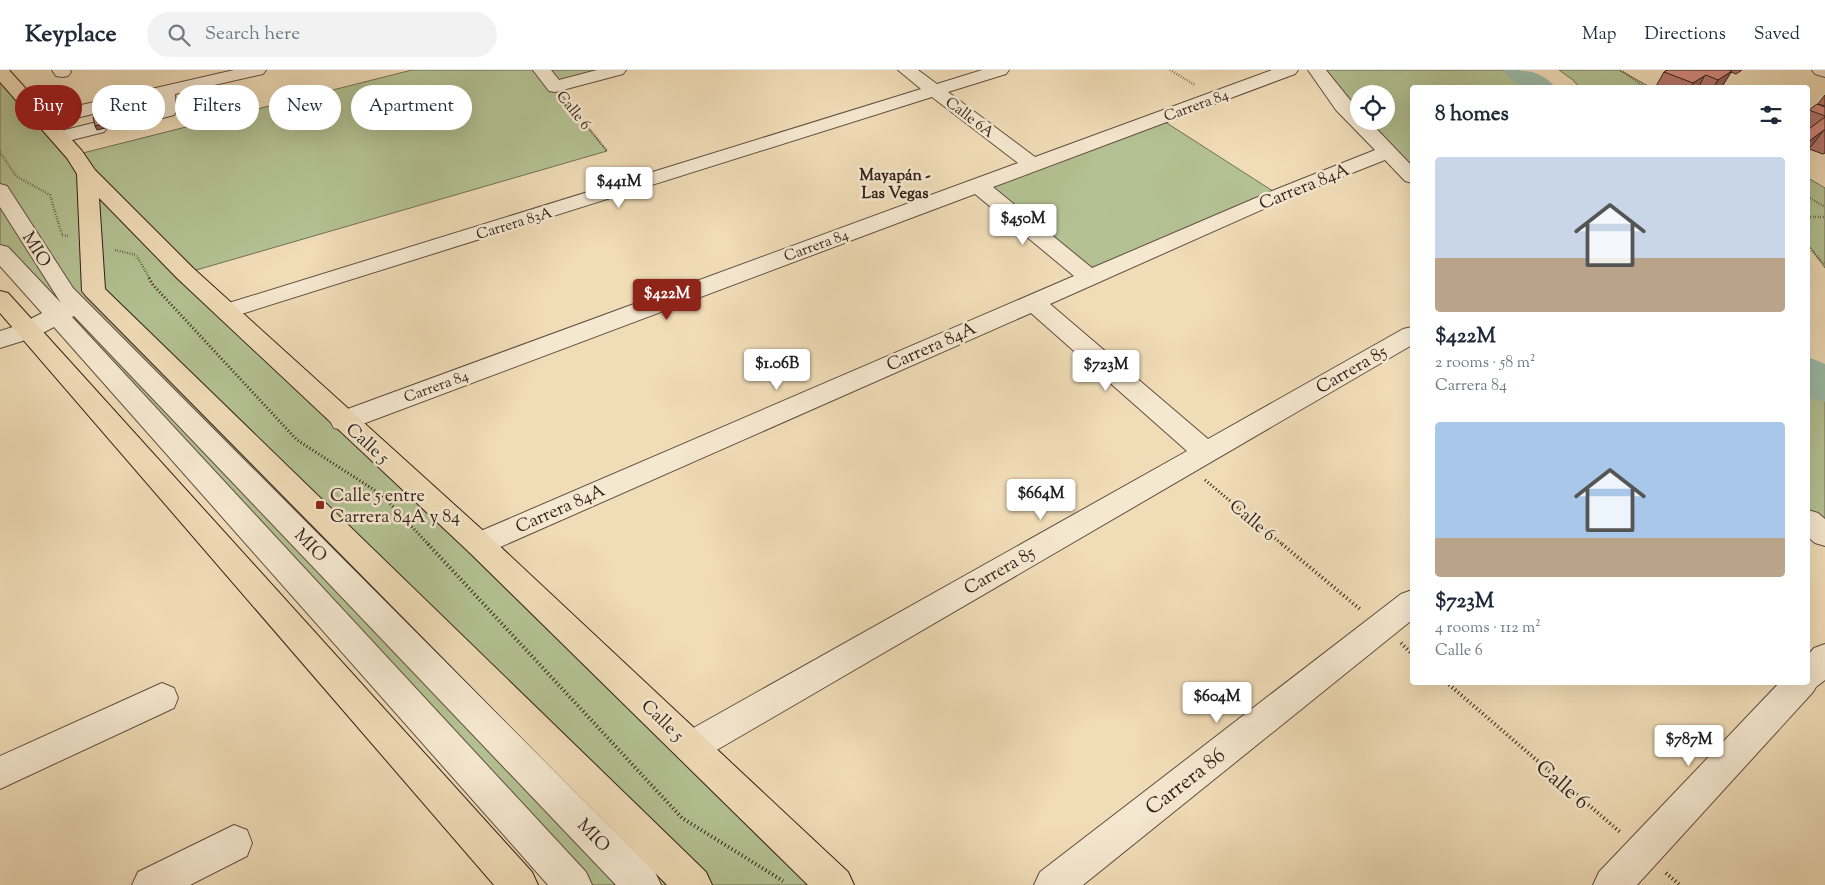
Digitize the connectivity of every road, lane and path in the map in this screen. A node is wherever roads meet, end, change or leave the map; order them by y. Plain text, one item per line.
1 (10, 70) edge
2 (258, 70) edge
3 (542, 70) edge
4 (616, 70) edge
5 (907, 70) edge
6 (1000, 70) edge
7 (1289, 70) edge
8 (1317, 70) edge
9 (1620, 70) edge
10 (1820, 70) edge
11 (0, 72) edge
12 (1825, 72) edge
13 (1642, 85) edge
14 (556, 87) junction
15 (15, 89) edge
16 (934, 90) junction
17 (166, 91) junction
18 (82, 111) edge
19 (165, 112) edge
20 (92, 129) edge
21 (53, 130) edge
22 (60, 137) junction
23 (607, 151) dead end
24 (0, 152) edge
25 (1386, 153) junction
26 (1033, 165) junction
27 (87, 174) junction
28 (1410, 175) edge
29 (977, 186) junction
30 (0, 190) edge
31 (1810, 197) edge
32 (1825, 207) edge
33 (1810, 217) edge
34 (1825, 217) edge
35 (62, 235) dead end
36 (1810, 249) edge
37 (0, 252) edge
38 (1825, 265) edge
39 (1092, 278) junction
40 (153, 285) dead end
41 (0, 298) edge
42 (1033, 302) junction
43 (76, 304) junction
44 (227, 311) junction
45 (11, 329) edge
46 (1410, 335) edge
47 (343, 420) junction
48 (1196, 458) junction
49 (1810, 523) edge
50 (1825, 535) edge
51 (479, 544) junction
52 (1410, 604) edge
53 (1381, 626) junction
54 (1410, 652) edge
55 (1825, 658) edge
56 (1810, 674) edge
57 (1449, 685) edge
58 (1799, 685) edge
59 (162, 698) dead end
60 (691, 746) junction
61 (0, 773) edge
62 (234, 843) dead end
63 (1642, 852) junction
64 (150, 885) edge
65 (519, 885) edge
66 (573, 885) edge
67 (642, 885) edge
68 (693, 885) edge
69 (790, 885) edge
70 (835, 885) edge
71 (1053, 885) edge
72 (1612, 885) edge
73 (1680, 885) edge

1 - 11 street
2 - 17 street
3 - 14 street, Calle 6
4 - 14 street
5 - 16 street, Calle 6A
6 - 16 street, Carrera 83A
7 - 26 street, Carrera 84
8 - 25 street
9 - 13 path
10 - 12 street
11 - 15 main road, Calle 5
14 - 23 path, Calle 6
16 - 26 street, Calle 6A
16 - 44 street, Carrera 83A
17 - 18 street
17 - 19 street
20 - 22 street
21 - 22 main road, Calle 5
22 - 27 main road, Calle 5
24 - 35 path
25 - 28 street
25 - 39 street, Carrera 84A
26 - 29 street, Carrera 84
27 - 43 main road
27 - 44 main road, Calle 5
29 - 39 street
29 - 47 street, Carrera 84
30 - 43 street, MIO
31 - 32 path
33 - 34 path
36 - 38 path
37 - 43 street, MIO
39 - 42 street, Carrera 84A
40 - 69 path
41 - 45 main road
42 - 48 street
42 - 51 street, Carrera 84A
43 - 45 street
43 - 66 street, MIO
43 - 67 street, MIO
43 - 68 main road
44 - 47 main road, Calle 5
45 - 65 main road
46 - 48 street, Carrera 85
47 - 51 main road, Calle 5
48 - 53 path, Calle 6
48 - 60 street, Carrera 85
49 - 50 street
51 - 60 main road, Calle 5
52 - 53 street, Carrera 86
53 - 54 path, Calle 6
53 - 71 street, Carrera 86
55 - 56 street
57 - 63 path, Calle 6
58 - 63 street
59 - 61 street
60 - 70 main road, Calle 5
62 - 64 street
63 - 72 street
63 - 73 path, Calle 6

